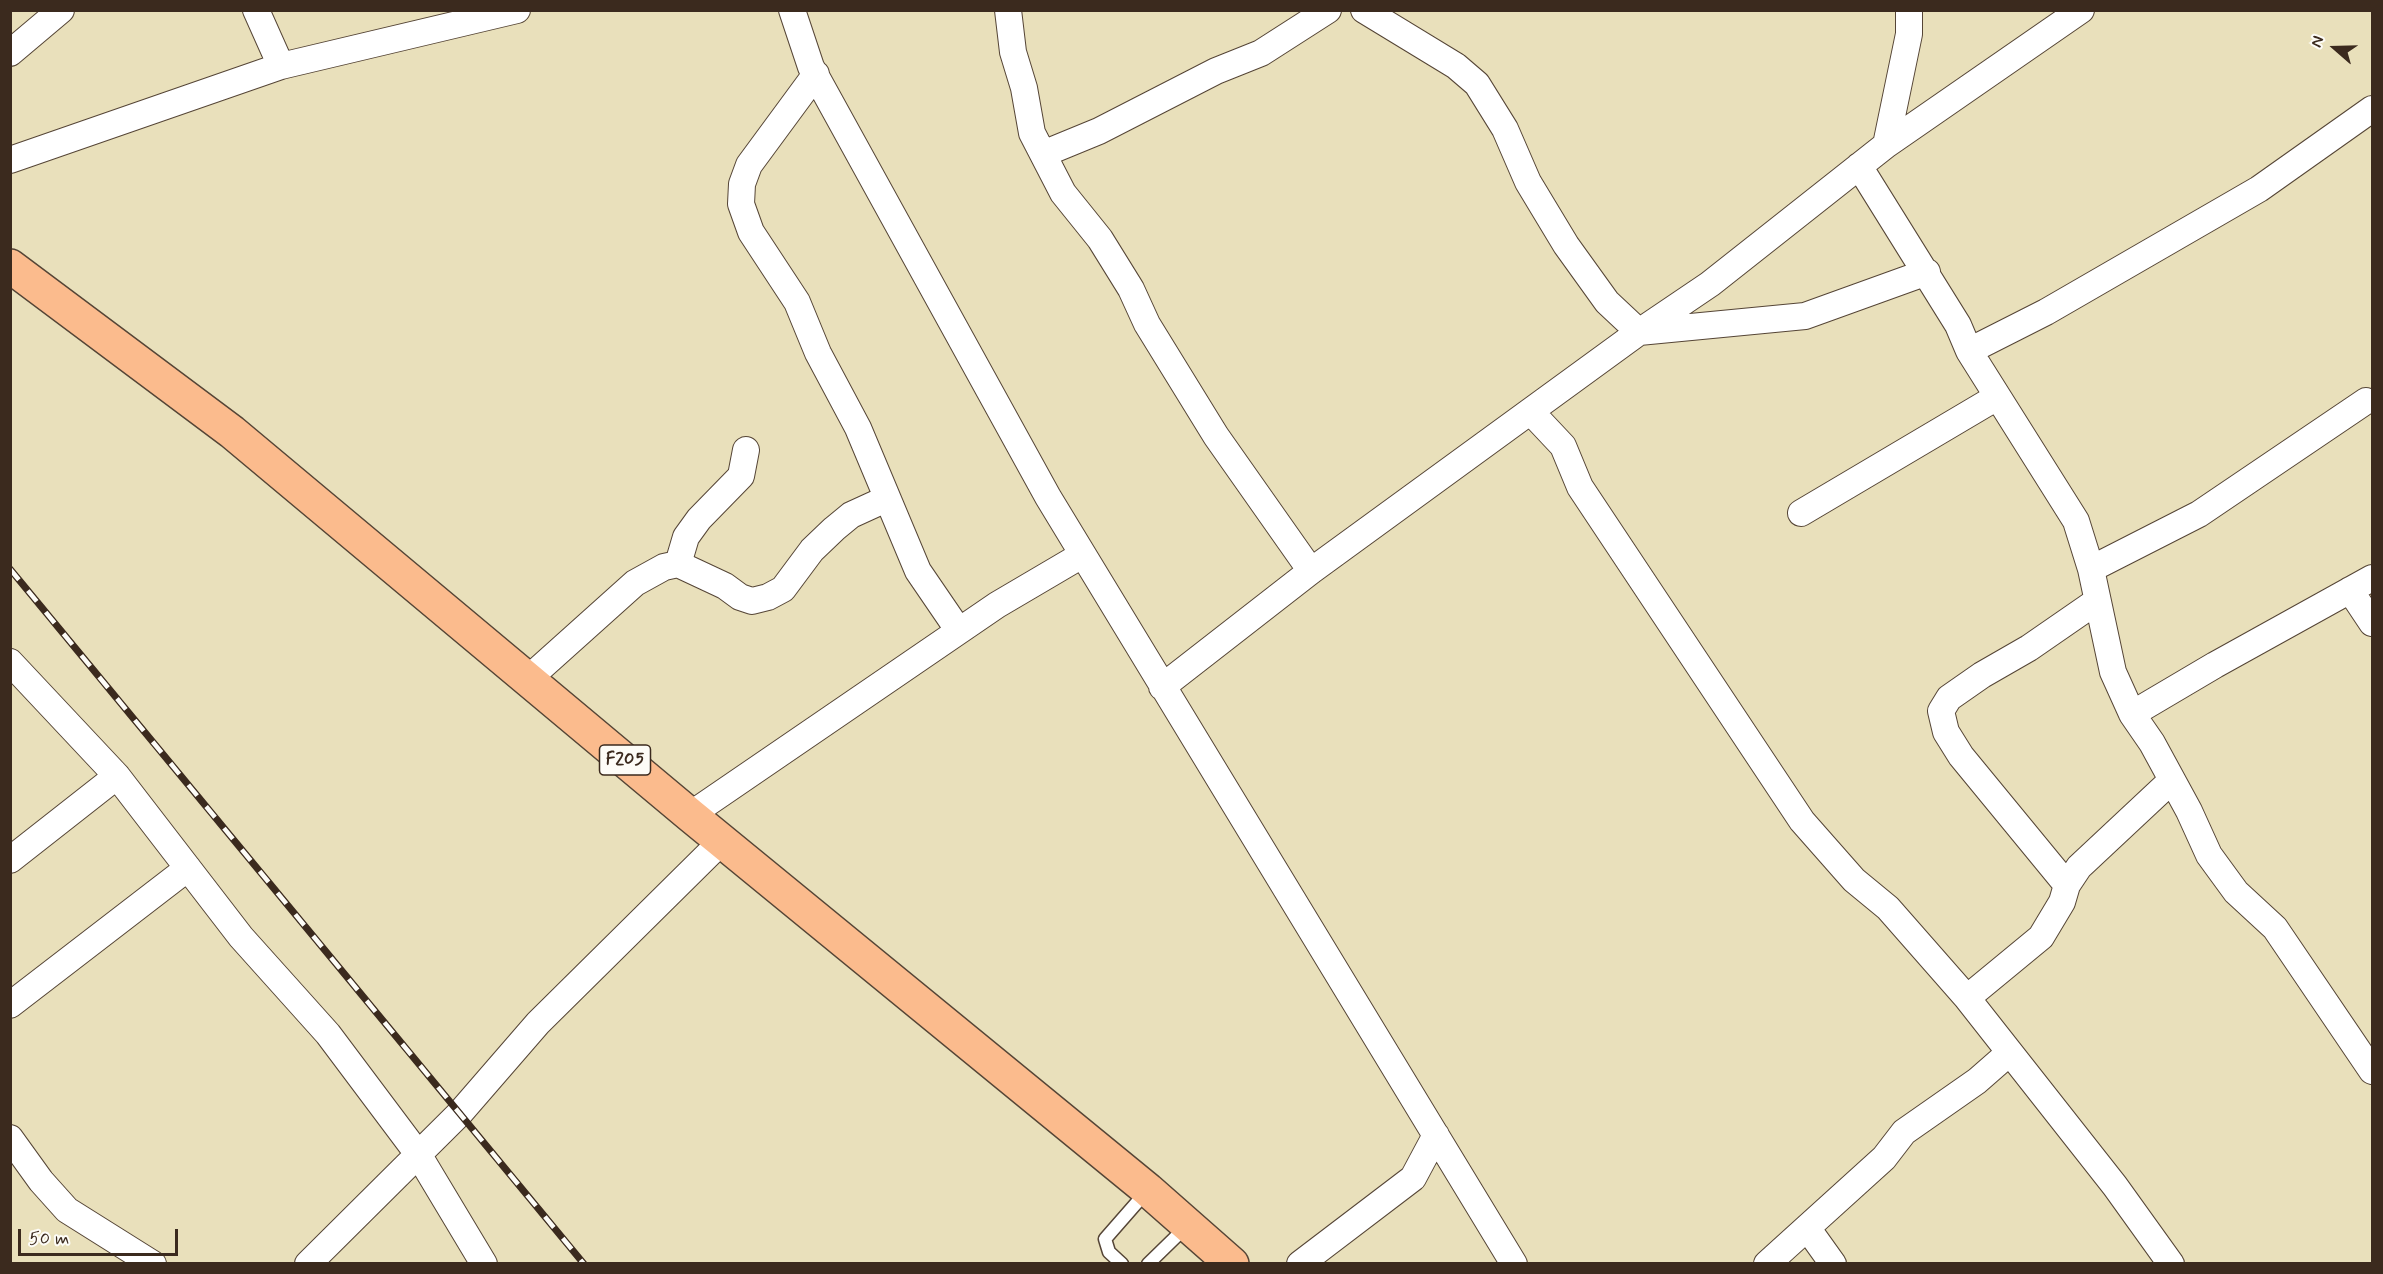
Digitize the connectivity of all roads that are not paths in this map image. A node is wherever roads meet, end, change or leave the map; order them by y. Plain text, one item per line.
1 (61, 10) edge
2 (256, 10) edge
3 (517, 10) edge
4 (792, 10) edge
5 (1008, 10) edge
6 (1328, 10) edge
7 (1364, 10) edge
8 (1909, 10) edge
9 (2082, 10) edge
10 (10, 53) edge
11 (281, 66) junction
12 (816, 74) junction
13 (2373, 109) edge
14 (1886, 145) junction
15 (1043, 154) junction
16 (10, 160) edge
17 (1859, 166) junction
18 (10, 266) edge
19 (1927, 272) junction
20 (1639, 332) junction
21 (1969, 351) junction
22 (1997, 397) junction
23 (2366, 401) dead end
24 (1531, 412) junction
25 (746, 450) dead end
26 (886, 499) junction
27 (1801, 513) dead end
28 (1082, 555) junction
29 (678, 564) junction
30 (2091, 569) junction
31 (1311, 571) junction
32 (2373, 578) edge
33 (2350, 590) junction
34 (2097, 601) junction
35 (2373, 623) edge
36 (959, 631) junction
37 (10, 662) edge
38 (528, 679) junction
39 (1162, 687) junction
40 (2132, 714) junction
41 (117, 776) junction
42 (2172, 780) junction
43 (690, 814) junction
44 (722, 841) junction
45 (10, 860) edge
46 (188, 868) junction
47 (2067, 885) junction
48 (1967, 998) junction
49 (10, 1005) edge
50 (2009, 1053) junction
51 (2373, 1071) edge
52 (1436, 1135) junction
53 (10, 1138) edge
54 (418, 1154) junction
55 (1148, 1190) junction
56 (1188, 1225) junction
57 (1808, 1229) junction
58 (153, 1263) edge
59 (308, 1263) edge
60 (484, 1263) edge
61 (1122, 1263) edge
62 (1148, 1263) edge
63 (1232, 1263) edge
64 (1300, 1263) edge
65 (1514, 1263) edge
66 (1767, 1263) edge
67 (1833, 1263) edge
68 (2171, 1263) edge

1 - 10 street
2 - 11 street
3 - 11 street
4 - 12 street
5 - 15 street
6 - 15 street
7 - 20 street
8 - 14 street
9 - 14 street
11 - 16 street
12 - 26 street
12 - 28 street
13 - 21 street
14 - 17 street
15 - 31 street
17 - 19 street
17 - 20 street
18 - 38 main road, F205
19 - 20 street
19 - 21 street
20 - 24 street
21 - 22 street
22 - 27 street
22 - 30 street
23 - 30 street
24 - 31 street
24 - 48 street
25 - 29 street
26 - 29 street
26 - 36 street
28 - 36 street
28 - 39 street
29 - 38 street
30 - 34 street
31 - 39 street
32 - 33 street
33 - 35 street
33 - 40 street
34 - 40 street
34 - 47 street
36 - 43 street
37 - 41 street
38 - 43 main road, F205
39 - 52 street
40 - 42 street
41 - 45 street
41 - 46 street
42 - 47 street
42 - 51 street
43 - 44 main road, F205
44 - 54 street
44 - 55 main road, F205
46 - 49 street
46 - 54 street
47 - 48 street
48 - 50 street
50 - 57 street
50 - 68 street
52 - 64 street
52 - 65 street
53 - 58 street
54 - 59 street
54 - 60 street
55 - 56 main road, F205
55 - 61 lane
56 - 62 lane
56 - 63 main road, F205
57 - 66 street
57 - 67 street

